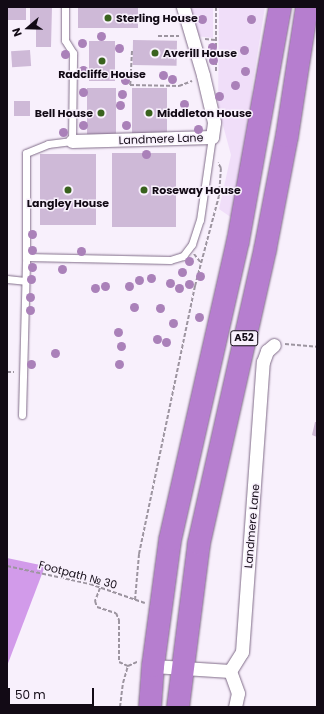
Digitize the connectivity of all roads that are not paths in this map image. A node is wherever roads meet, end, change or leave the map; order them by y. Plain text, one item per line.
1 (65, 7) edge
2 (183, 7) edge
3 (280, 7) edge
4 (307, 7) edge
5 (72, 141) junction
6 (211, 144) junction
7 (26, 257) junction
8 (7, 279) edge
9 (25, 281) junction
10 (274, 345) road end
11 (22, 415) dead end
12 (144, 664) junction
13 (182, 668) junction
14 (230, 671) junction
15 (150, 707) edge
16 (178, 707) edge
17 (235, 707) edge

1 - 5 lane
2 - 6 street, Landmere Lane
3 - 12 highway, A52
4 - 13 highway, A52
5 - 6 street, Landmere Lane
5 - 7 lane
6 - 7 lane
7 - 9 lane
8 - 9 lane
9 - 11 lane
10 - 14 street, Landmere Lane
12 - 13 street
12 - 15 highway, A52
13 - 14 street
13 - 16 highway, A52
14 - 17 street

